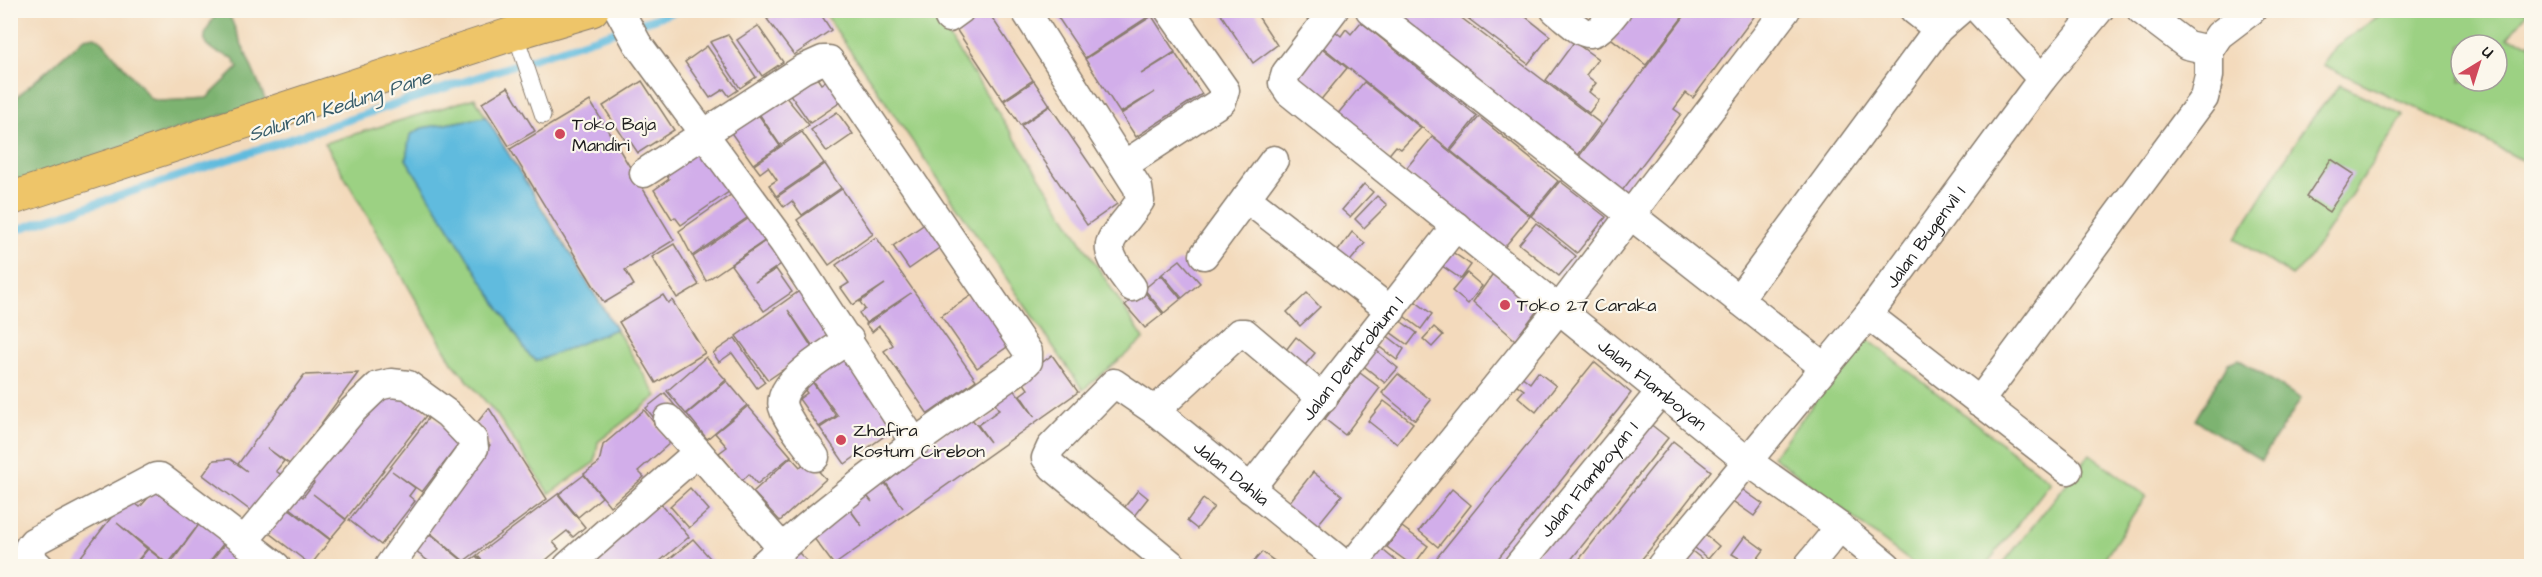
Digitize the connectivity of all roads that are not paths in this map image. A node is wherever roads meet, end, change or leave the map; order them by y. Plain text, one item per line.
1 (592, 10) edge
2 (1025, 10) edge
3 (1169, 10) edge
4 (1334, 10) edge
5 (1370, 10) edge
6 (1555, 10) edge
7 (1617, 10) edge
8 (1786, 10) edge
9 (1914, 10) edge
10 (1960, 10) edge
11 (1979, 10) edge
12 (2099, 10) edge
13 (2141, 10) edge
14 (2252, 10) edge
15 (626, 24) edge
16 (1938, 29) junction
17 (517, 39) junction
18 (2209, 50) junction
19 (2042, 78) junction
20 (543, 116) dead end
21 (703, 133) junction
22 (1274, 160) dead end
23 (1124, 165) junction
24 (644, 173) dead end
25 (1246, 198) junction
26 (10, 199) edge
27 (1630, 218) junction
28 (1456, 226) junction
29 (1204, 255) dead end
30 (1132, 287) dead end
31 (1738, 300) junction
32 (1559, 309) junction
33 (1391, 311) junction
34 (1868, 315) junction
35 (849, 339) junction
36 (1824, 368) junction
37 (1661, 391) junction
38 (1323, 399) junction
39 (1979, 402) junction
40 (1155, 411) junction
41 (668, 419) dead end
42 (914, 442) junction
43 (698, 453) junction
44 (815, 457) dead end
45 (1746, 460) junction
46 (2068, 470) dead end
47 (1250, 489) junction
48 (1840, 527) junction
49 (244, 541) junction
50 (772, 557) edge
51 (39, 567) edge
52 (276, 567) edge
53 (389, 567) edge
54 (568, 567) edge
55 (1173, 567) edge
56 (1346, 567) edge
57 (1351, 567) edge
58 (1518, 567) edge
59 (1661, 567) edge
60 (1808, 567) edge
61 (1887, 567) edge

1 - 17 main road
2 - 23 street
3 - 23 street
4 - 28 street, Jalan Flamboyan
5 - 27 street
6 - 7 street
8 - 27 street
9 - 16 street
10 - 16 street
11 - 19 street
12 - 19 street, Jalan Bugenvil 1
13 - 18 street
14 - 18 street
15 - 21 street
16 - 31 street
17 - 20 lane
17 - 26 main road
18 - 39 street
19 - 34 street, Jalan Bugenvil 1
21 - 24 street
21 - 35 street
21 - 42 street
22 - 25 street
23 - 30 street
25 - 29 street
25 - 33 street
27 - 31 street
27 - 32 street
28 - 32 street, Jalan Flamboyan
28 - 33 street, Jalan Dendrobium 1
31 - 36 street
32 - 37 street, Jalan Flamboyan
32 - 57 street
33 - 38 street, Jalan Dendrobium 1
34 - 36 street, Jalan Bugenvil 1
34 - 39 street
35 - 42 street
35 - 44 street
36 - 45 street, Jalan Bugenvil 1
37 - 45 street, Jalan Flamboyan
37 - 58 street, Jalan Flamboyan 1
38 - 40 street
38 - 47 street, Jalan Dendrobium 1
39 - 46 street
40 - 47 street, Jalan Dahlia
40 - 55 street, Jalan Dahlia
41 - 43 street
42 - 50 street
43 - 50 street
43 - 54 street
45 - 48 street, Jalan Flamboyan
45 - 59 street, Jalan Bugenvil 1
47 - 56 street, Jalan Dahlia
48 - 60 street
48 - 61 street, Jalan Flamboyan
49 - 51 street
49 - 52 street
49 - 53 street

